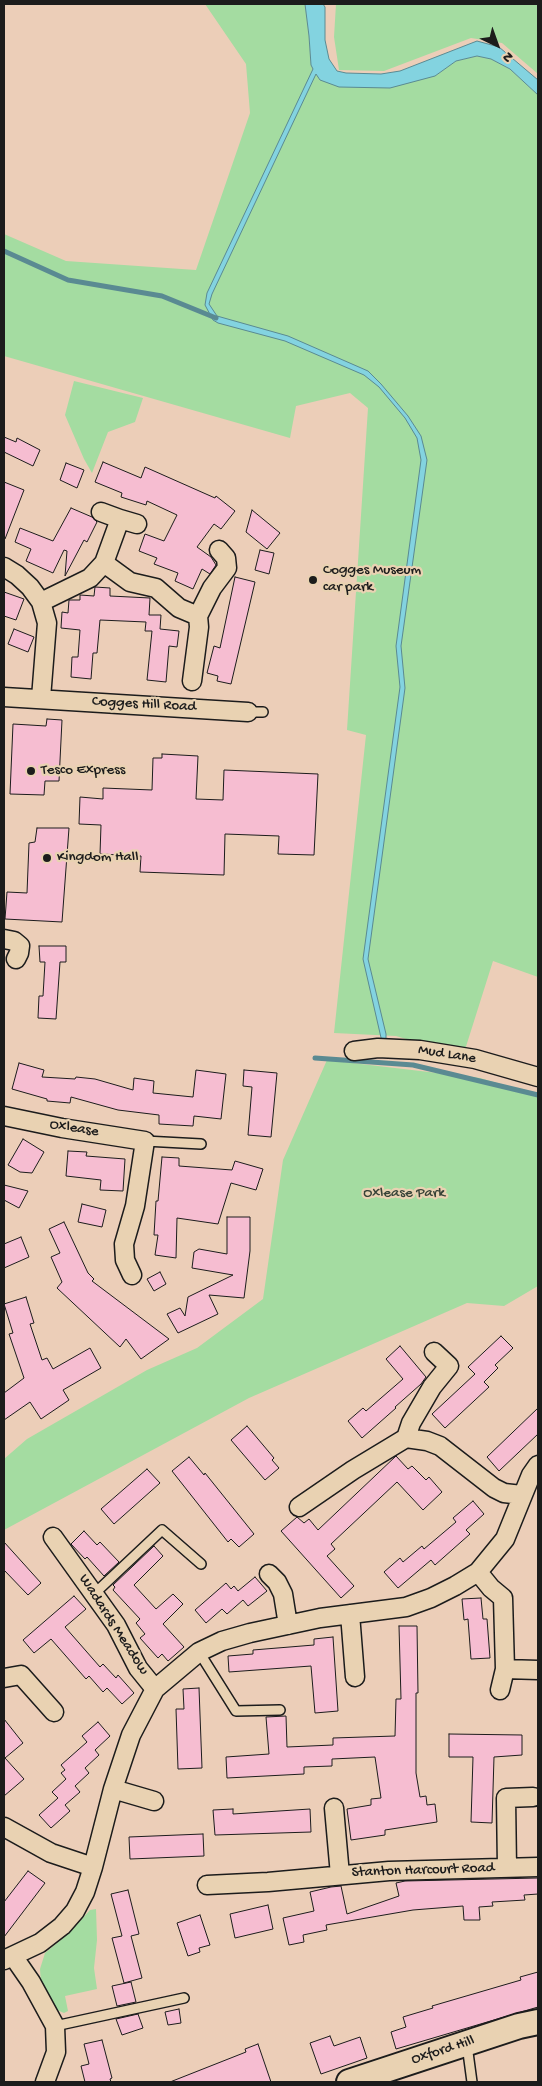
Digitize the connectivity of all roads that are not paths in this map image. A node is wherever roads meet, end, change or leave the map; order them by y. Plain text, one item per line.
1 (101, 512) dead end
2 (219, 550) dead end
3 (104, 563) junction
4 (4, 568) edge
5 (41, 602) junction
6 (198, 616) junction
7 (192, 681) dead end
8 (4, 697) edge
9 (41, 698) junction
10 (255, 712) dead end
11 (4, 940) edge
12 (16, 959) dead end
13 (354, 1051) dead end
14 (538, 1076) edge
15 (4, 1116) edge
16 (145, 1140) junction
17 (201, 1144) dead end
18 (132, 1275) dead end
19 (434, 1352) dead end
20 (406, 1438) junction
21 (538, 1465) edge
22 (522, 1495) junction
23 (299, 1507) dead end
24 (53, 1537) dead end
25 (201, 1564) dead end
26 (478, 1572) junction
27 (270, 1574) dead end
28 (94, 1594) junction
29 (350, 1614) junction
30 (288, 1625) junction
31 (199, 1652) junction
32 (504, 1669) junction
33 (538, 1670) edge
34 (355, 1677) dead end
35 (4, 1678) edge
36 (155, 1688) junction
37 (500, 1690) dead end
38 (280, 1710) dead end
39 (54, 1712) dead end
40 (113, 1790) junction
41 (532, 1797) dead end
42 (154, 1801) dead end
43 (334, 1808) dead end
44 (4, 1827) edge
45 (93, 1867) junction
46 (538, 1867) edge
47 (507, 1868) junction
48 (340, 1875) junction
49 (206, 1885) dead end
50 (9, 1958) edge
51 (184, 1998) dead end
52 (538, 2022) edge
53 (55, 2026) junction
54 (466, 2043) junction
55 (45, 2082) edge
56 (349, 2082) edge
57 (472, 2082) edge

1 - 3 street
2 - 6 street, Cogges Hill Road
3 - 5 street
3 - 6 street
4 - 5 street
5 - 9 street
6 - 7 street, Cogges Hill Road
8 - 9 street, Cogges Hill Road
9 - 10 street, Cogges Hill Road
11 - 12 street
13 - 14 street, Mud Lane
15 - 16 street, Oxlease
16 - 17 lane, Oxlease
16 - 18 street
19 - 20 street
20 - 22 street
20 - 23 street
21 - 22 street, Wadards Meadow
22 - 26 street, Wadards Meadow
24 - 28 street, Wadards Meadow
25 - 28 lane
26 - 29 street, Wadards Meadow
26 - 32 street
27 - 30 street
28 - 36 street, Wadards Meadow
29 - 30 street, Wadards Meadow
29 - 34 street
30 - 31 street, Wadards Meadow
31 - 36 street, Wadards Meadow
31 - 38 lane
32 - 33 street
32 - 37 street
35 - 39 street
36 - 40 street, Wadards Meadow
40 - 42 street
40 - 45 street, Wadards Meadow
41 - 47 street, Stanton Harcourt Road
43 - 48 street, Stanton Harcourt Road
44 - 45 street
45 - 50 street, Wadards Meadow
46 - 47 street, Stanton Harcourt Road
47 - 48 street, Stanton Harcourt Road
48 - 49 street, Stanton Harcourt Road
50 - 53 street, Wadards Meadow
51 - 53 lane
52 - 54 main road, Oxford Hill
53 - 55 street, Wadards Meadow
54 - 56 main road, Oxford Hill
54 - 57 lane

